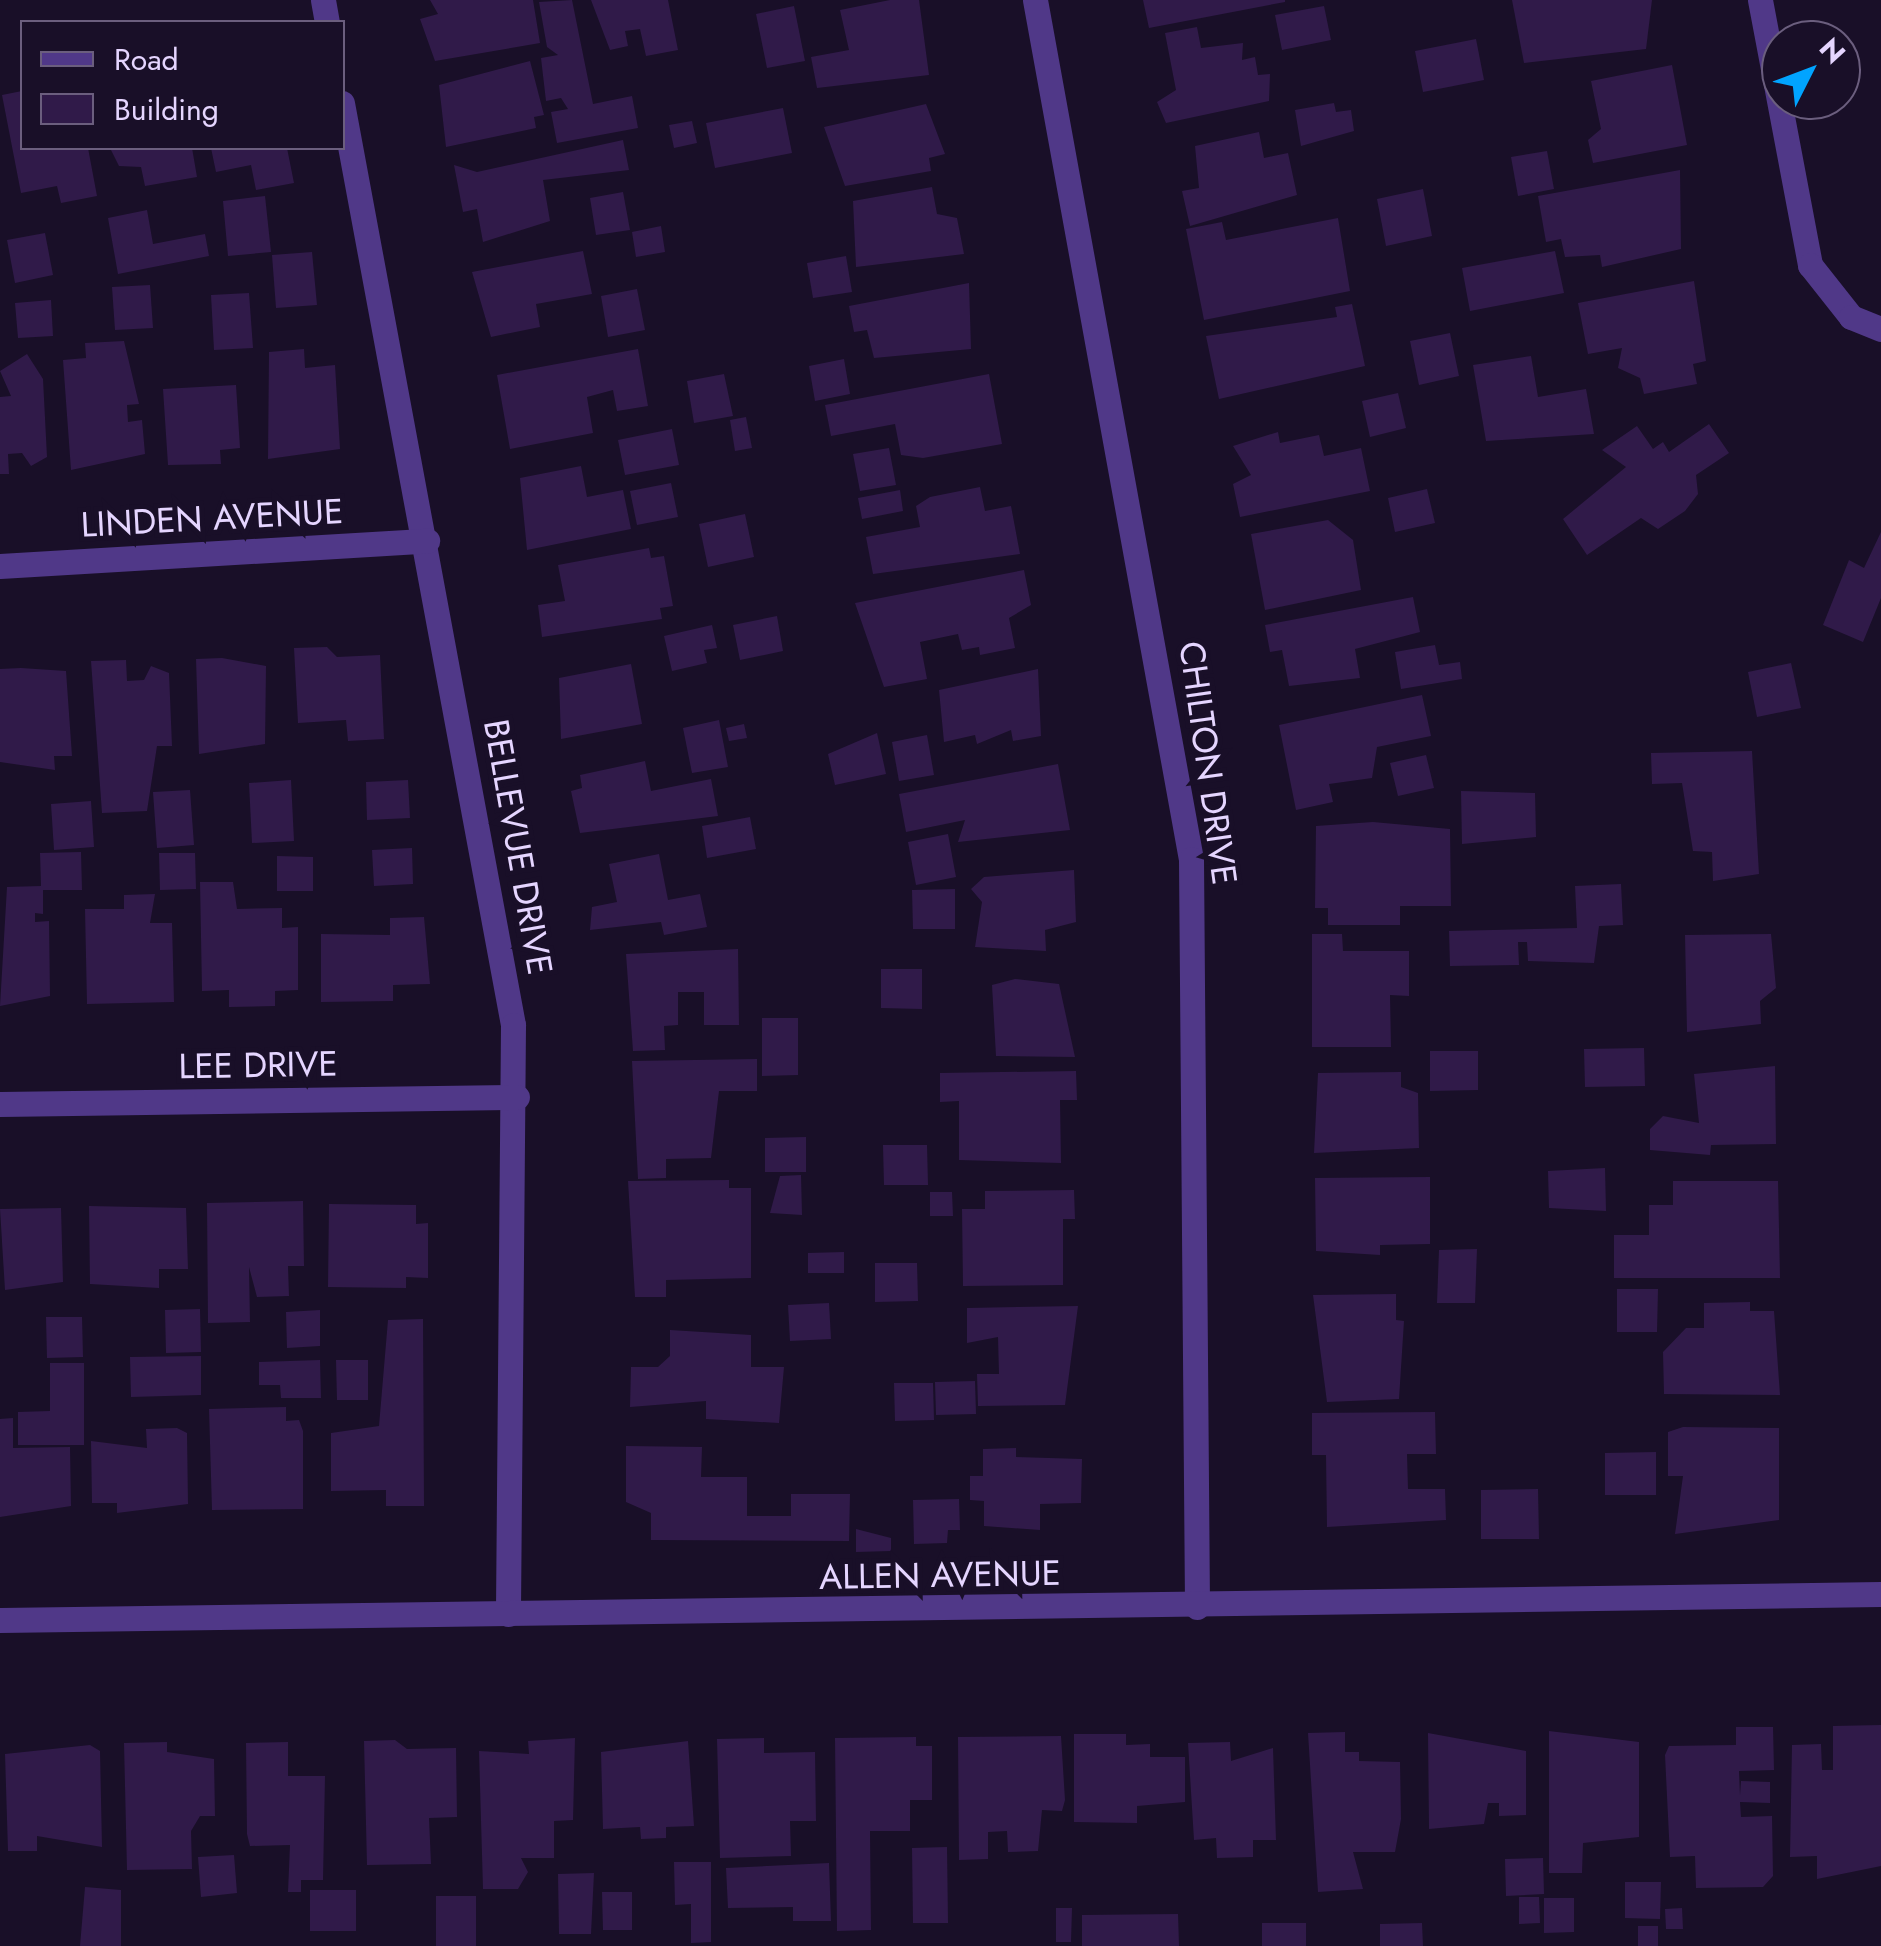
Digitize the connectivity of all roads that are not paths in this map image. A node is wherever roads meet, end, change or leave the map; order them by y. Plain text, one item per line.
1 (1035, 0) edge
2 (1760, 0) edge
3 (345, 118) edge
4 (1881, 329) edge
5 (427, 541) junction
6 (0, 566) edge
7 (517, 1097) junction
8 (0, 1104) edge
9 (1881, 1594) edge
10 (1198, 1607) junction
11 (508, 1614) junction
12 (0, 1620) edge

1 - 10 street, CHILTON DRIVE
2 - 4 street
3 - 5 street, BELLEVUE DRIVE
5 - 6 street, LINDEN AVENUE
5 - 7 street, BELLEVUE DRIVE
7 - 8 street, LEE DRIVE
7 - 11 street, BELLEVUE DRIVE
9 - 10 street, ALLEN AVENUE
10 - 11 street, ALLEN AVENUE
11 - 12 street, ALLEN AVENUE

